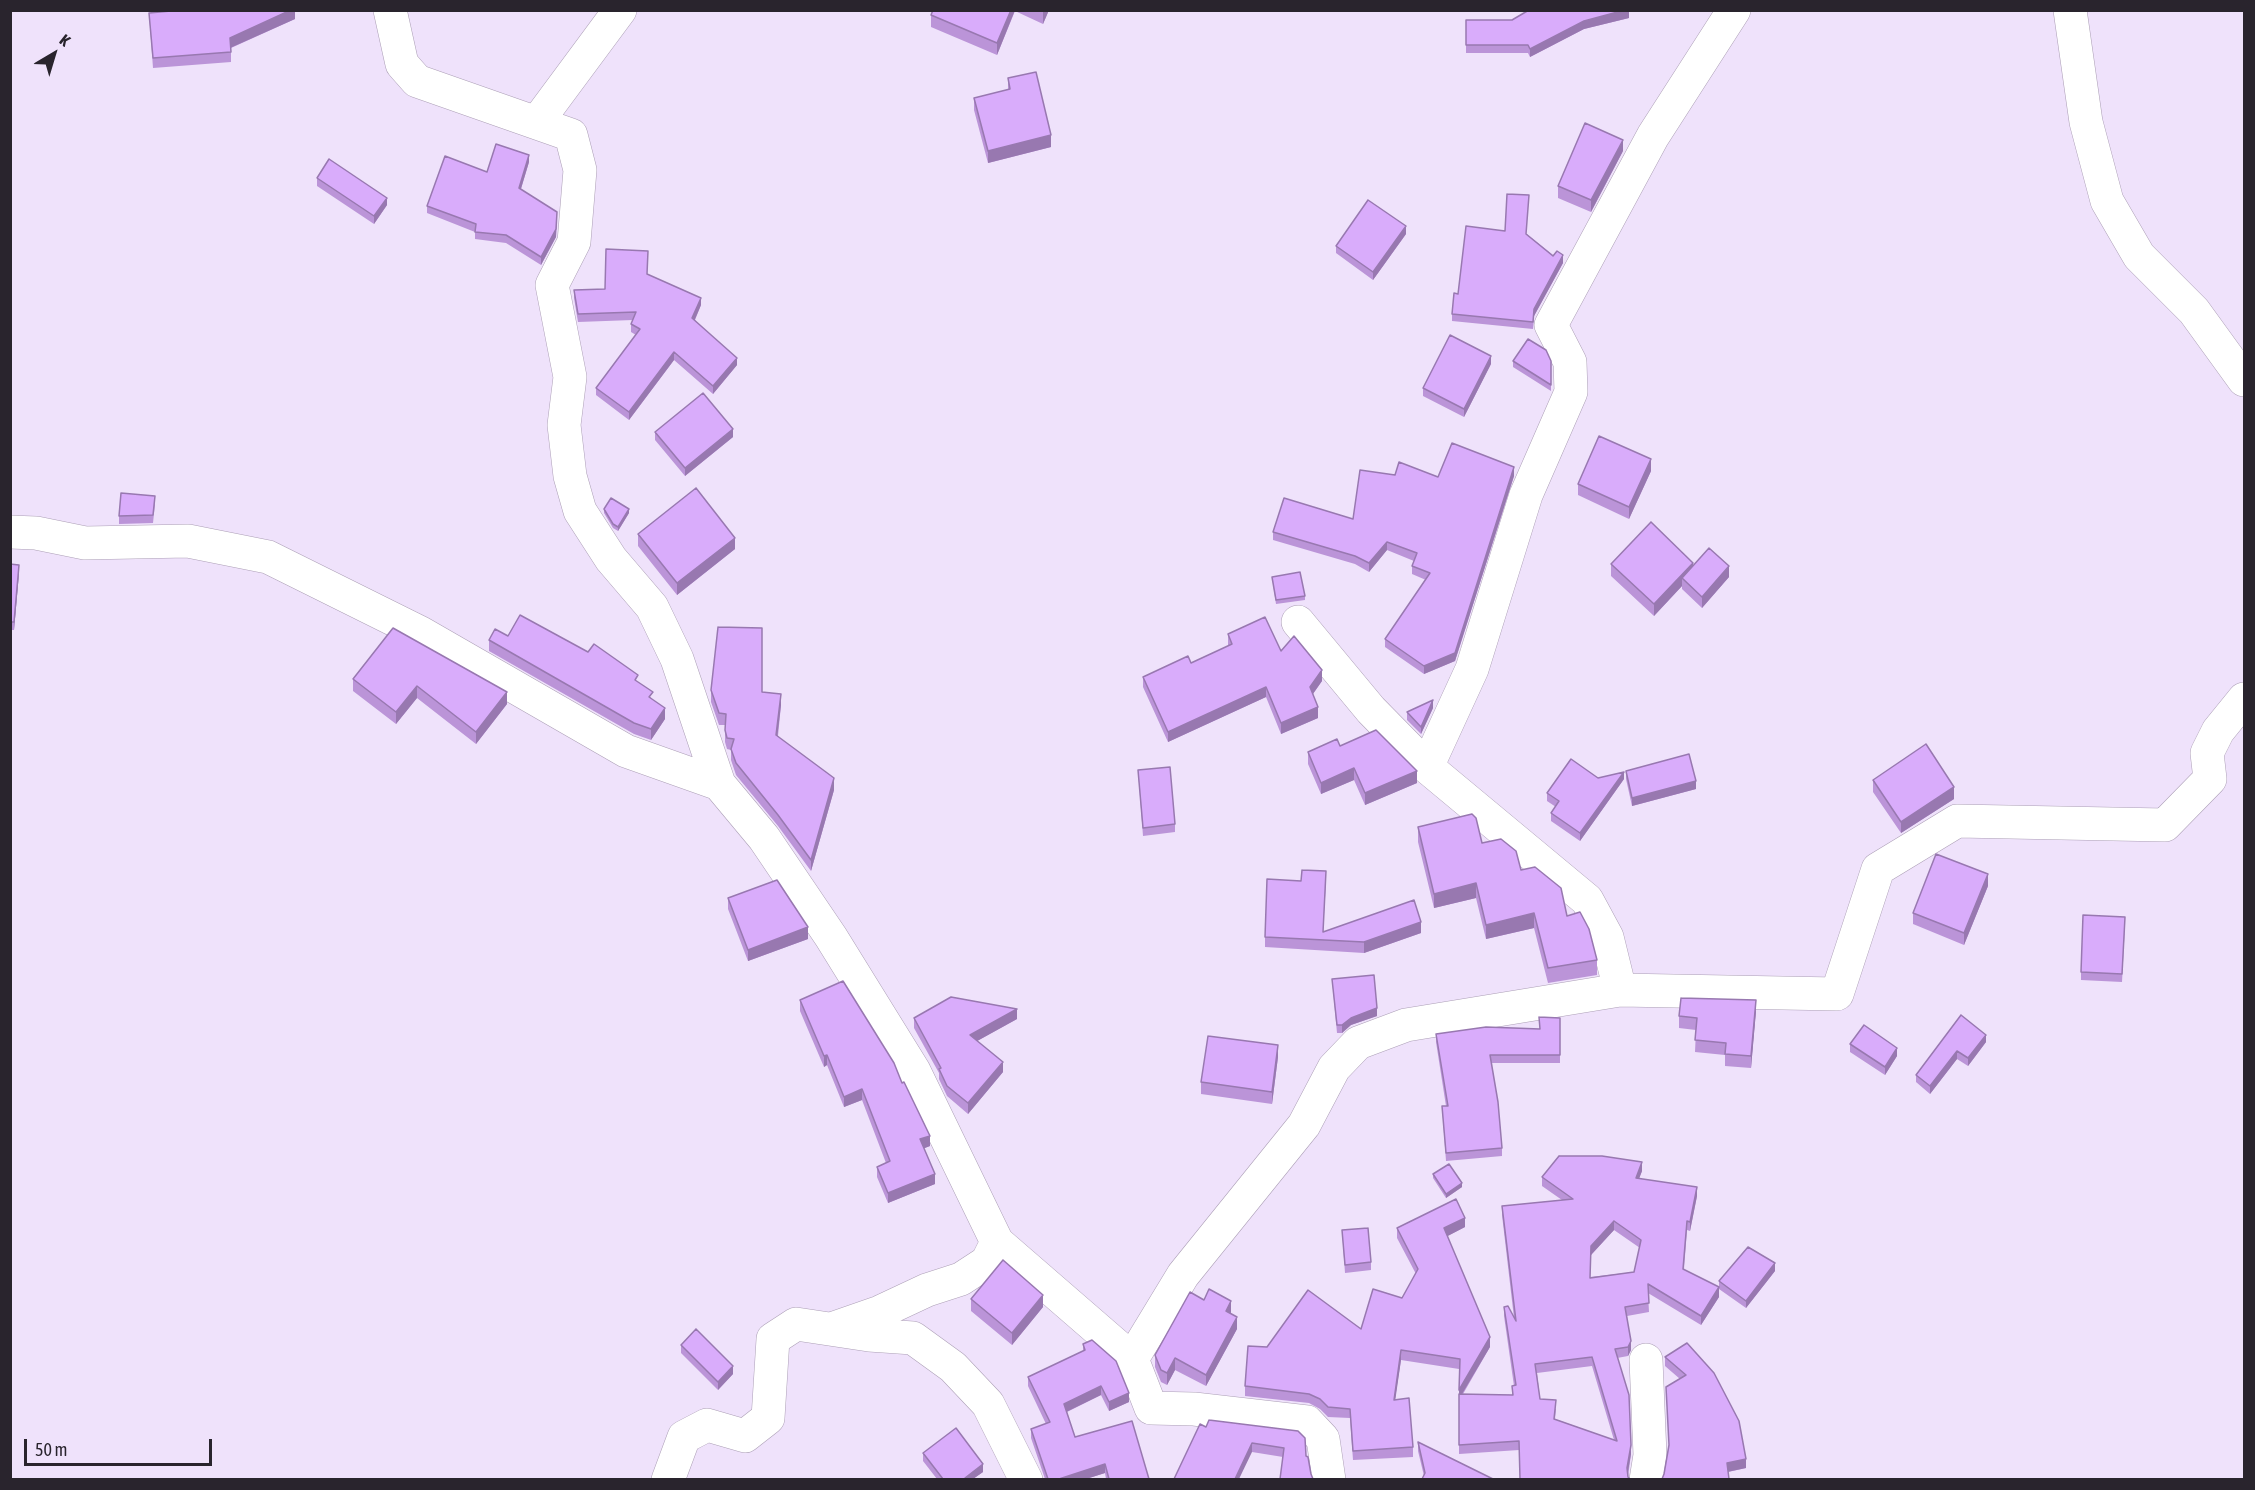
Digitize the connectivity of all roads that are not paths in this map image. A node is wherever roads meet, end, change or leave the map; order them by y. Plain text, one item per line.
1 (390, 10) edge
2 (620, 10) edge
3 (1734, 10) edge
4 (2070, 10) edge
5 (537, 122) junction
6 (2244, 380) edge
7 (10, 532) edge
8 (1298, 622) dead end
9 (2244, 699) edge
10 (1427, 767) junction
11 (719, 784) junction
12 (1620, 990) junction
13 (997, 1242) junction
14 (833, 1329) junction
15 (1132, 1359) junction
16 (1646, 1360) dead end
17 (668, 1479) edge
18 (1026, 1479) edge
19 (1329, 1479) edge
20 (1646, 1479) edge

1 - 5 street
2 - 5 street
3 - 10 street
4 - 6 street
5 - 11 street
7 - 11 street
8 - 10 street
9 - 12 street
10 - 12 street
11 - 13 street
12 - 15 street
13 - 14 street
13 - 15 street
14 - 17 street
14 - 18 street
15 - 19 street
16 - 20 street

